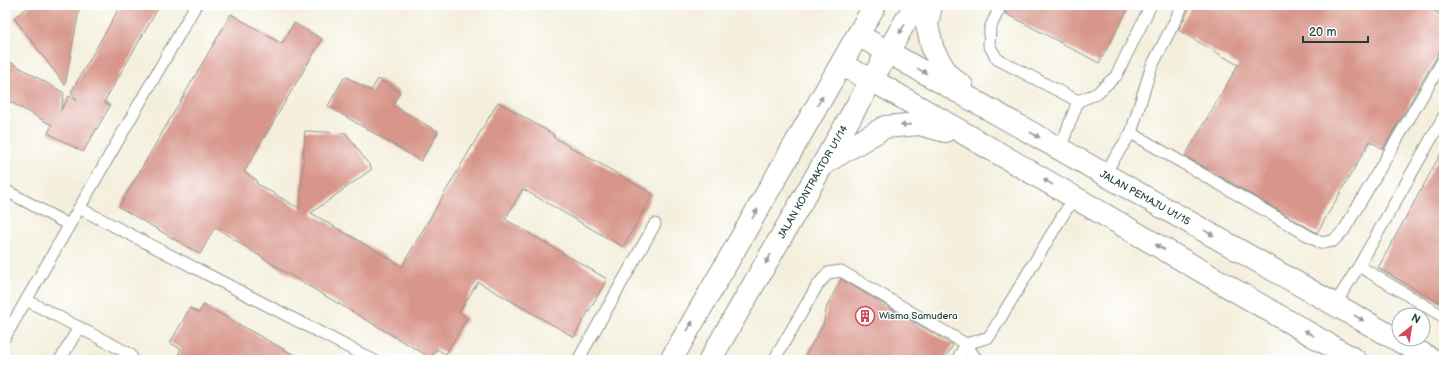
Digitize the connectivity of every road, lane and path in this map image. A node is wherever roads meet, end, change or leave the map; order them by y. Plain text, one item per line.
1 (196, 5) edge
2 (875, 5) edge
3 (915, 5) edge
4 (931, 5) edge
5 (1001, 5) edge
6 (1151, 5) edge
7 (1183, 5) edge
8 (1439, 5) edge
9 (1444, 8) edge
10 (858, 35) junction
11 (888, 52) junction
12 (1444, 59) edge
13 (841, 65) junction
14 (872, 80) junction
15 (1078, 101) junction
16 (987, 108) junction
17 (1444, 116) edge
18 (1131, 133) junction
19 (971, 138) junction
20 (1060, 149) junction
21 (823, 164) junction
22 (1104, 174) junction
23 (5, 190) edge
24 (1074, 197) junction
25 (79, 208) junction
26 (655, 224) dead end
27 (69, 225) junction
28 (1358, 266) junction
29 (26, 300) junction
30 (1335, 304) junction
31 (1444, 317) edge
32 (79, 327) junction
33 (5, 337) edge
34 (966, 344) junction
35 (60, 360) edge
36 (133, 360) edge
37 (373, 360) edge
38 (578, 360) edge
39 (670, 360) edge
40 (710, 360) edge
41 (774, 360) edge
42 (957, 360) edge
43 (977, 360) edge
44 (1355, 360) edge
45 (1433, 360) edge

1 - 25 lane
2 - 10 street
3 -> 11 street, JALAN KONTRAKTOR U1/14
4 - 16 street
5 - 15 lane
6 - 15 lane
7 - 18 lane
8 - 9 lane
10 - 11 street, JALAN PEMAJU U1/15
10 - 13 street
11 - 14 street, JALAN KONTRAKTOR U1/14
11 -> 16 street, JALAN PEMAJU U1/15
12 - 18 lane
13 - 14 street
39 -> 13 street
14 - 19 street
14 - 21 street, JALAN KONTRAKTOR U1/14
15 - 20 lane
16 -> 20 street, JALAN PEMAJU U1/15
17 - 28 lane
18 - 22 lane
19 -> 21 street
24 -> 19 street
20 - 22 street, JALAN PEMAJU U1/15
21 -> 40 street, JALAN KONTRAKTOR U1/14
22 -> 30 street, JALAN PEMAJU U1/15
23 - 27 lane
24 - 34 lane
44 -> 24 street
25 - 27 lane
25 - 37 lane
26 - 38 lane
27 - 29 lane
28 - 30 lane
28 - 31 lane
29 - 32 lane
29 - 33 lane
30 -> 45 street, JALAN PEMAJU U1/15
32 - 35 lane
32 - 36 lane
34 - 41 lane
34 - 42 lane
34 - 43 lane

